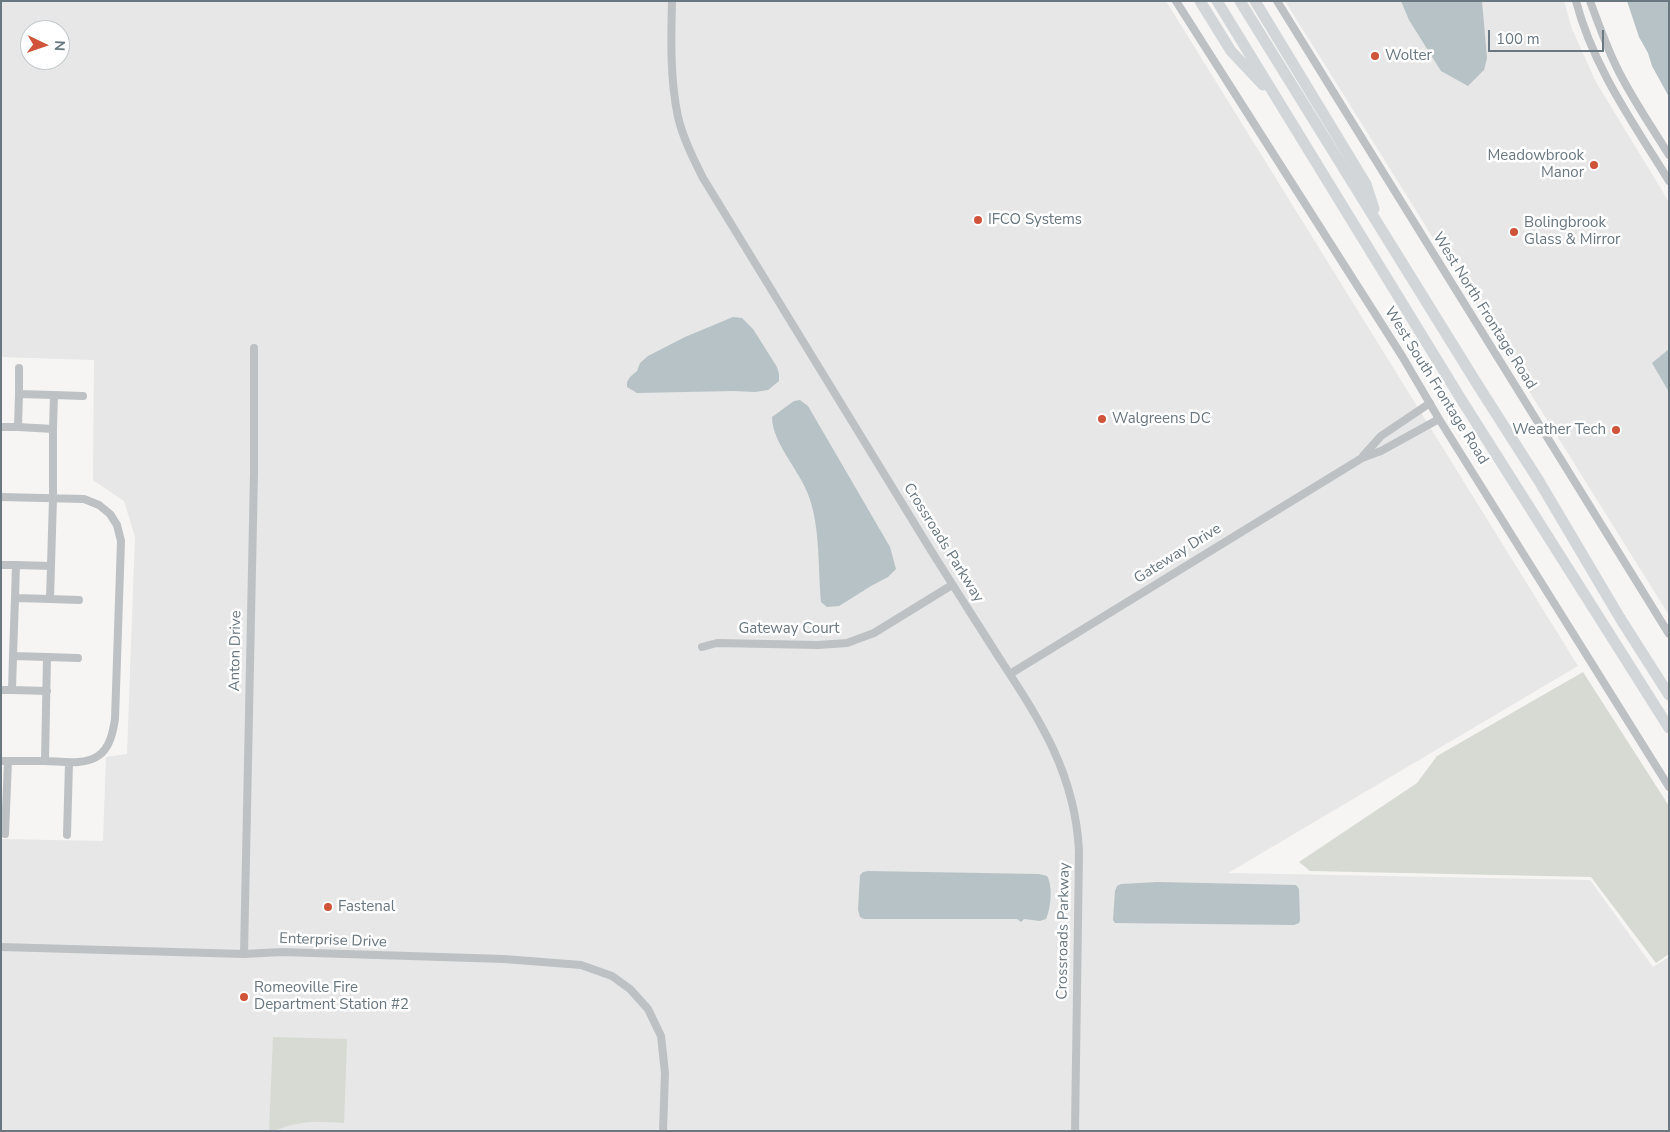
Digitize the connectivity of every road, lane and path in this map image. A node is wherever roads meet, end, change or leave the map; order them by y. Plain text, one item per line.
1 (672, 1) edge
2 (1176, 1) edge
3 (1200, 1) edge
4 (1217, 1) edge
5 (1240, 1) edge
6 (1255, 1) edge
7 (1277, 1) edge
8 (1576, 1) edge
9 (1590, 1) edge
10 (1280, 104) junction
11 (1669, 155) edge
12 (1669, 181) edge
13 (1379, 225) junction
14 (254, 348) dead end
15 (20, 368) dead end
16 (19, 394) junction
17 (54, 395) junction
18 (83, 396) dead end
19 (1430, 403) junction
20 (1439, 419) junction
21 (1, 427) edge
22 (18, 428) junction
23 (53, 428) junction
24 (1362, 458) junction
25 (1, 497) edge
26 (53, 498) junction
27 (1, 564) edge
28 (16, 565) junction
29 (51, 566) junction
30 (952, 585) junction
31 (15, 598) junction
32 (50, 599) junction
33 (79, 600) dead end
34 (1669, 634) edge
35 (702, 647) dead end
36 (13, 656) junction
37 (47, 657) junction
38 (78, 658) dead end
39 (1010, 674) junction
40 (1, 690) edge
41 (12, 690) junction
42 (47, 692) junction
43 (1669, 695) edge
44 (1669, 728) edge
45 (4, 761) edge
46 (45, 761) junction
47 (69, 763) junction
48 (1669, 787) edge
49 (5, 834) dead end
50 (67, 835) dead end
51 (1, 947) edge
52 (244, 954) junction
53 (663, 1131) edge
54 (1075, 1131) edge

1 - 30 street, Crossroads Parkway
2 - 19 street, West South Frontage Road
3 - 10 highway
4 - 10 highway
5 - 13 highway
6 - 13 highway
7 - 34 street, West North Frontage Road
8 - 12 street
9 - 11 street
10 - 44 highway
13 - 43 highway
14 - 52 street, Anton Drive
15 - 16 street
16 - 17 street
16 - 22 street
17 - 18 street
17 - 23 street
19 - 20 street, West South Frontage Road
19 - 24 street, Gateway Drive
20 - 24 street, Gateway Drive
20 - 48 street, West South Frontage Road
21 - 22 street
22 - 23 street
23 - 26 street
24 - 39 street, Gateway Drive
25 - 26 street
26 - 29 street
26 - 47 street
27 - 28 street
28 - 29 street
28 - 31 street
29 - 32 street
30 - 35 street, Gateway Court
30 - 39 street, Crossroads Parkway
31 - 32 street
31 - 36 street
32 - 33 street
36 - 37 street
36 - 41 street
37 - 38 street
37 - 42 street
39 - 54 street, Crossroads Parkway
40 - 41 street
41 - 42 street
42 - 46 street
45 - 46 street
45 - 49 street
46 - 47 street
47 - 50 street
51 - 52 street, Enterprise Drive
52 - 53 street, Enterprise Drive

